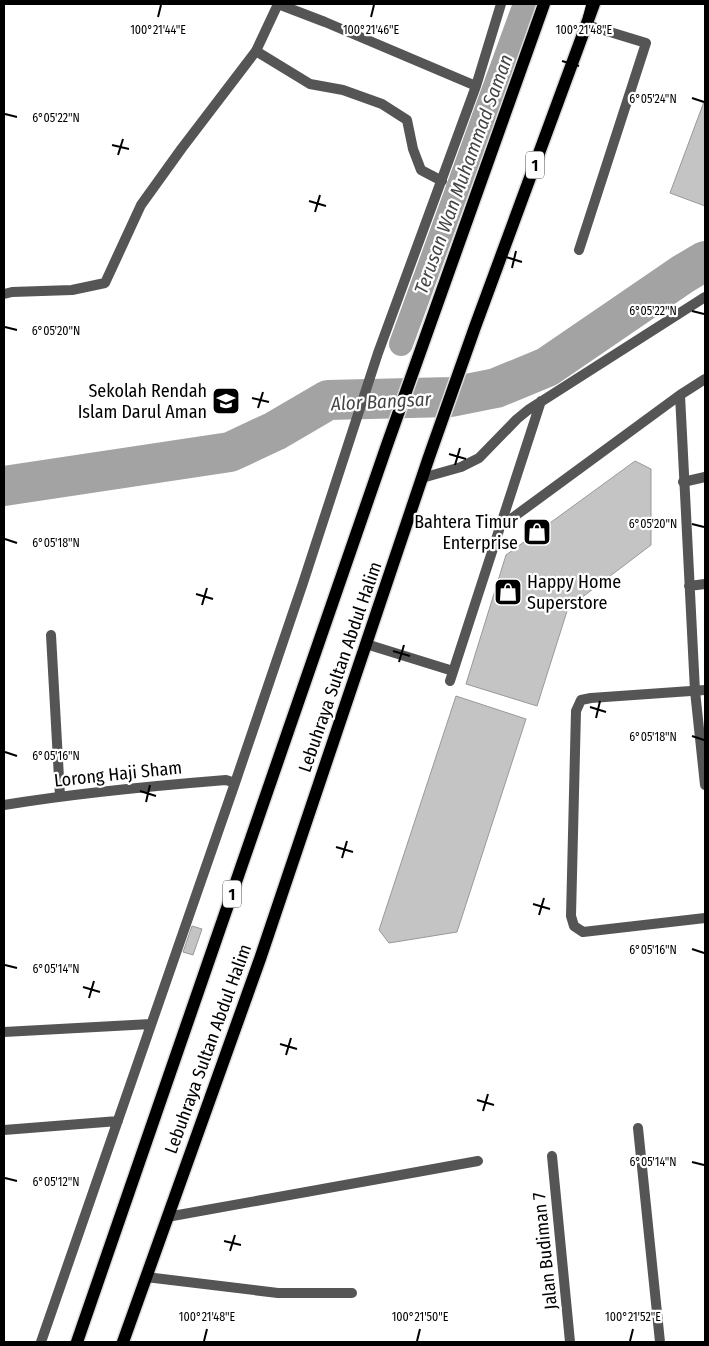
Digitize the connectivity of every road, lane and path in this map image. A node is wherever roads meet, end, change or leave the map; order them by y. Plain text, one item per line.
1 (278, 4) edge
2 (501, 4) edge
3 (544, 4) edge
4 (594, 4) edge
5 (587, 25) junction
6 (256, 51) junction
7 (476, 86) junction
8 (442, 182) junction
9 (579, 250) dead end
10 (4, 294) edge
11 (705, 297) edge
12 (705, 379) edge
13 (680, 395) junction
14 (541, 401) junction
15 (705, 477) edge
16 (422, 478) junction
17 (683, 482) junction
18 (500, 527) junction
19 (705, 584) edge
20 (689, 586) junction
21 (50, 635) dead end
22 (366, 644) junction
23 (700, 691) edge
24 (705, 780) edge
25 (235, 783) junction
26 (60, 796) junction
27 (4, 805) edge
28 (705, 918) edge
29 (151, 1024) junction
30 (4, 1032) edge
31 (118, 1121) junction
32 (638, 1128) dead end
33 (4, 1130) edge
34 (552, 1156) dead end
35 (478, 1161) dead end
36 (167, 1217) junction
37 (146, 1277) junction
38 (352, 1293) dead end
39 (41, 1342) edge
40 (77, 1342) edge
41 (123, 1342) edge
42 (570, 1342) edge
43 (660, 1342) edge

1 - 6 street
1 - 7 street
2 - 7 street
3 - 40 main road, Lebuhraya Sultan Abdul Halim / 1
4 - 5 main road, Lebuhraya Sultan Abdul Halim / 1
5 - 9 street
5 - 16 main road, Lebuhraya Sultan Abdul Halim / 1
6 - 8 street
6 - 10 street
7 - 8 street
8 - 25 street
11 - 14 street
12 - 13 street
13 - 17 street
13 - 18 street
14 - 16 street
14 - 18 street
15 - 17 street
16 - 22 main road, Lebuhraya Sultan Abdul Halim / 1
17 - 20 street
18 - 22 street
19 - 20 street
20 - 23 street
21 - 26 street
22 - 36 main road, Lebuhraya Sultan Abdul Halim / 1
23 - 24 street
23 - 28 street
25 - 26 street, Lorong Haji Sham
25 - 29 street
26 - 27 street, Lorong Haji Sham
29 - 30 street
29 - 31 street
31 - 33 street
31 - 39 street
32 - 43 street
34 - 42 street, Jalan Budiman 7
35 - 36 street
36 - 37 main road, Lebuhraya Sultan Abdul Halim / 1
37 - 38 street
37 - 41 main road, Lebuhraya Sultan Abdul Halim / 1

